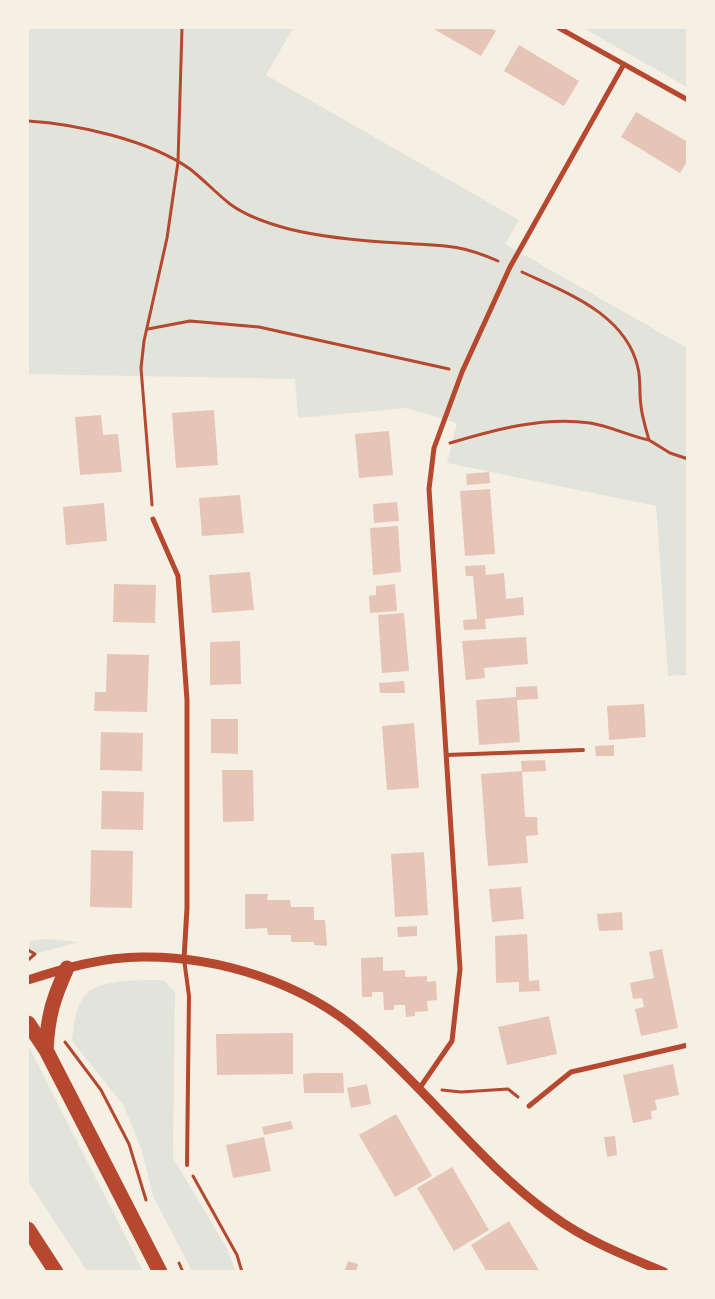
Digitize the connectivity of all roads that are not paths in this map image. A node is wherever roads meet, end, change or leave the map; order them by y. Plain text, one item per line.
1 (559, 28) edge
2 (624, 64) junction
3 (688, 100) edge
4 (154, 519) road end
5 (583, 750) dead end
6 (446, 755) junction
7 (184, 959) junction
8 (67, 968) junction
9 (28, 980) edge
10 (28, 1023) edge
11 (688, 1045) edge
12 (46, 1050) junction
13 (419, 1088) junction
14 (529, 1106) road end
15 (187, 1165) road end
16 (28, 1229) edge
17 (56, 1272) edge
18 (160, 1272) edge
19 (664, 1272) edge

1 - 2 street
2 - 3 street
2 - 6 street
4 - 7 street
5 - 6 lane
6 - 13 street
7 - 8 street
7 - 13 street
7 - 15 lane
8 - 9 street
8 - 12 highway
10 - 12 highway
11 - 14 street
12 - 18 highway
13 - 19 street
16 - 17 highway

